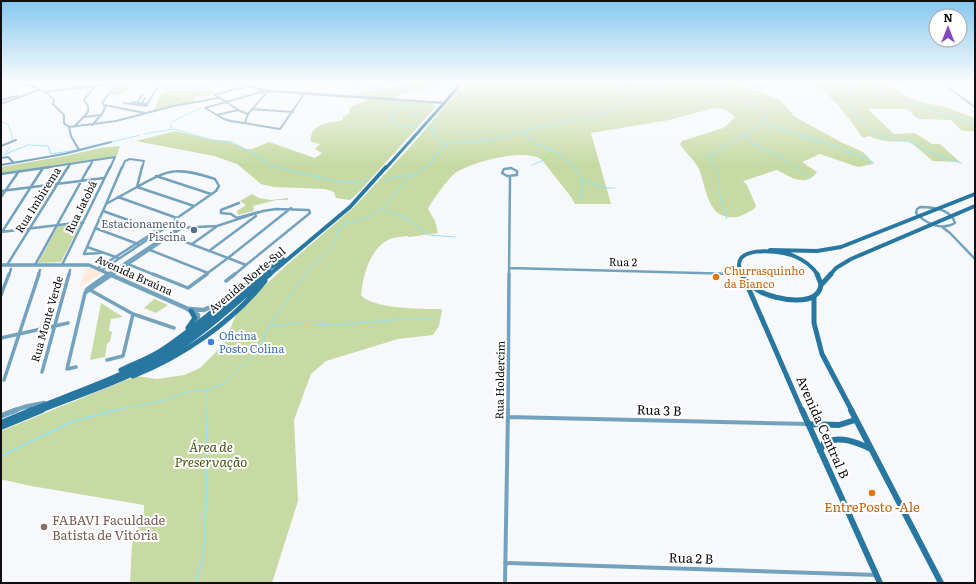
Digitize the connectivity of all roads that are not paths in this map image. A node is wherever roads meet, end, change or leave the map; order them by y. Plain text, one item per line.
1 (59, 110) edge
2 (88, 110) edge
3 (103, 110) edge
4 (130, 110) edge
5 (159, 110) edge
6 (209, 110) edge
7 (237, 110) edge
8 (238, 110) edge
9 (251, 110) edge
10 (269, 110) edge
11 (435, 110) edge
12 (436, 110) edge
13 (292, 112) joint
14 (147, 114) junction
15 (248, 114) junction
16 (100, 115) junction
17 (217, 115) junction
18 (85, 117) junction
19 (245, 123) junction
20 (92, 125) junction
21 (69, 127) junction
22 (73, 127) junction
23 (16, 140) dead end
24 (111, 142) dead end
25 (1, 146) edge
26 (79, 150) junction
27 (1, 158) edge
28 (93, 160) junction
29 (15, 162) junction
30 (70, 164) junction
31 (1, 165) edge
32 (43, 168) junction
33 (19, 171) junction
34 (1, 174) edge
35 (156, 176) junction
36 (510, 177) junction
37 (104, 178) junction
38 (81, 181) junction
39 (57, 184) junction
40 (32, 187) junction
41 (137, 187) junction
42 (5, 190) junction
43 (1, 191) edge
44 (211, 194) junction
45 (975, 194) edge
46 (1, 196) edge
47 (118, 197) junction
48 (239, 203) dead end
49 (106, 204) junction
50 (194, 206) junction
51 (975, 206) edge
52 (291, 208) junction
53 (938, 209) junction
54 (103, 211) junction
55 (262, 212) junction
56 (258, 214) junction
57 (919, 216) junction
58 (952, 216) junction
59 (177, 218) junction
60 (83, 222) junction
61 (932, 224) junction
62 (57, 225) junction
63 (217, 226) junction
64 (941, 226) junction
65 (949, 226) junction
66 (95, 228) junction
67 (183, 228) junction
68 (29, 229) junction
69 (159, 231) junction
70 (1, 233) edge
71 (950, 233) junction
72 (167, 235) junction
73 (171, 236) junction
74 (138, 244) junction
75 (192, 244) junction
76 (87, 246) junction
77 (146, 249) junction
78 (150, 250) junction
79 (770, 250) junction
80 (209, 251) junction
81 (104, 252) junction
82 (117, 257) junction
83 (974, 257) edge
84 (228, 258) junction
85 (283, 259) junction
86 (125, 263) junction
87 (1, 265) edge
88 (6, 265) junction
89 (35, 265) junction
90 (62, 265) junction
91 (129, 265) junction
92 (246, 265) junction
93 (510, 268) junction
94 (11, 269) dead end
95 (100, 269) junction
96 (276, 269) junction
97 (40, 270) dead end
98 (70, 270) dead end
99 (208, 273) junction
100 (112, 274) junction
101 (736, 274) dead end
102 (745, 280) junction
103 (226, 281) dead end
104 (821, 285) junction
105 (89, 290) junction
106 (249, 290) junction
107 (236, 292) junction
108 (1, 295) edge
109 (230, 296) junction
110 (814, 296) junction
111 (246, 302) junction
112 (186, 308) junction
113 (191, 311) junction
114 (133, 314) junction
115 (68, 323) dead end
116 (198, 324) junction
117 (53, 326) junction
118 (174, 328) dead end
119 (20, 334) junction
120 (1, 338) edge
121 (186, 342) junction
122 (196, 343) junction
123 (171, 344) junction
124 (107, 360) dead end
125 (76, 366) dead end
126 (42, 372) dead end
127 (4, 380) dead end
128 (110, 382) junction
129 (88, 387) junction
130 (51, 402) junction
131 (1, 416) edge
132 (508, 417) junction
133 (855, 420) junction
134 (1, 423) edge
135 (808, 424) junction
136 (1, 427) edge
137 (871, 449) junction
138 (820, 451) junction
139 (505, 563) junction
140 (877, 575) junction
141 (505, 583) edge
142 (880, 583) edge
143 (941, 583) edge

1 - 21 street
2 - 18 street
3 - 16 street
4 - 14 street
5 - 14 street
6 - 17 street
7 - 17 street
8 - 15 street
9 - 15 street
10 - 13 street
11 - 85 main road, Avenida Norte-Sul
12 - 96 main road, Avenida Norte-Sul
13 - 19 street
14 - 20 street
15 - 19 street
16 - 18 street
16 - 20 street
17 - 19 street
18 - 22 street
20 - 22 street
21 - 22 street
21 - 26 street
23 - 25 street
24 - 26 street
26 - 29 street
27 - 29 street
28 - 30 street
28 - 37 street, Rua Jatobá
28 - 38 street
29 - 31 street
30 - 32 street
30 - 39 street, Rua Imbirema
32 - 33 street
32 - 40 street
33 - 34 street
33 - 42 street
35 - 41 street
35 - 44 street
35 - 44 street
36 - 36 street
36 - 93 street, Rua Holdercim
37 - 38 street
37 - 60 street, Rua Jatobá
38 - 39 street
38 - 62 street
39 - 40 street
39 - 68 street, Rua Imbirema
40 - 42 street
40 - 70 street
41 - 47 street
41 - 49 street
41 - 50 street
42 - 43 street
42 - 46 street
44 - 50 street
45 - 53 main road
47 - 49 street
47 - 59 street
48 - 55 street
49 - 54 street
50 - 59 street
51 - 58 main road
52 - 55 street
52 - 84 street
52 - 92 street
53 - 57 main road
53 - 57 street
53 - 58 street
54 - 66 street
54 - 69 street
55 - 56 street
56 - 63 street
56 - 80 street
57 - 61 street
57 - 79 main road
58 - 61 main road
58 - 65 street
59 - 69 street
60 - 62 street
60 - 90 street, Rua Jatobá
61 - 64 street
61 - 104 main road
62 - 68 street
62 - 89 street
63 - 67 street
63 - 75 street
64 - 65 street
64 - 71 street
65 - 71 street
66 - 74 street
66 - 76 street
67 - 72 street
67 - 73 street
68 - 70 street
68 - 88 street, Rua Imbirema
69 - 74 street
71 - 83 street
72 - 73 street
72 - 77 street
73 - 75 street
73 - 78 street
74 - 82 street
75 - 80 street
76 - 81 street
76 - 81 street
77 - 78 street
77 - 86 street
78 - 91 street
78 - 99 street
79 - 102 main road, Avenida Central B
79 - 104 main road, Avenida Central B
80 - 84 street
81 - 82 street
82 - 95 street
84 - 92 street
84 - 99 street
85 - 106 main road, Avenida Norte-Sul
85 - 107 main road
86 - 91 street
86 - 100 street
87 - 88 street, Avenida Braúna
88 - 89 street, Avenida Braúna
89 - 90 street, Avenida Braúna
90 - 95 street, Avenida Braúna
91 - 99 street
91 - 100 street
92 - 103 street
93 - 101 street, Rua 2
93 - 132 street, Rua Holdercim
94 - 108 street
95 - 100 street, Avenida Braúna
96 - 106 main road, Avenida Norte-Sul
96 - 111 main road
97 - 119 street
98 - 117 street, Rua Monte Verde
100 - 105 street
100 - 112 street, Avenida Braúna
102 - 110 main road
102 - 135 main road, Avenida Central B
104 - 110 main road
105 - 114 street
105 - 125 street
106 - 107 main road
106 - 111 main road
106 - 121 main road, Avenida Norte-Sul
107 - 109 main road
109 - 112 street, Avenida Braúna
109 - 116 main road
110 - 133 main road
111 - 122 main road
112 - 113 street, Avenida Braúna
113 - 116 street
113 - 123 main road
114 - 118 street
114 - 124 street
115 - 117 street
116 - 121 main road
116 - 123 main road
117 - 119 street
117 - 126 street, Rua Monte Verde
119 - 120 street
119 - 127 street
121 - 122 main road
121 - 128 main road, Avenida Norte-Sul
121 - 129 main road, Avenida Norte-Sul
122 - 128 main road
123 - 129 main road
128 - 136 main road, Avenida Norte-Sul
129 - 130 main road, Avenida Norte-Sul
130 - 131 street
130 - 134 main road, Avenida Norte-Sul
132 - 135 street, Rua 3 B
132 - 139 street, Rua Holdercim
133 - 135 main road
133 - 137 main road
135 - 138 main road, Avenida Central B
137 - 138 main road
137 - 143 main road
138 - 140 main road, Avenida Central B
139 - 140 street, Rua 2 B
139 - 141 street, Rua Holdercim
140 - 142 main road, Avenida Central B

